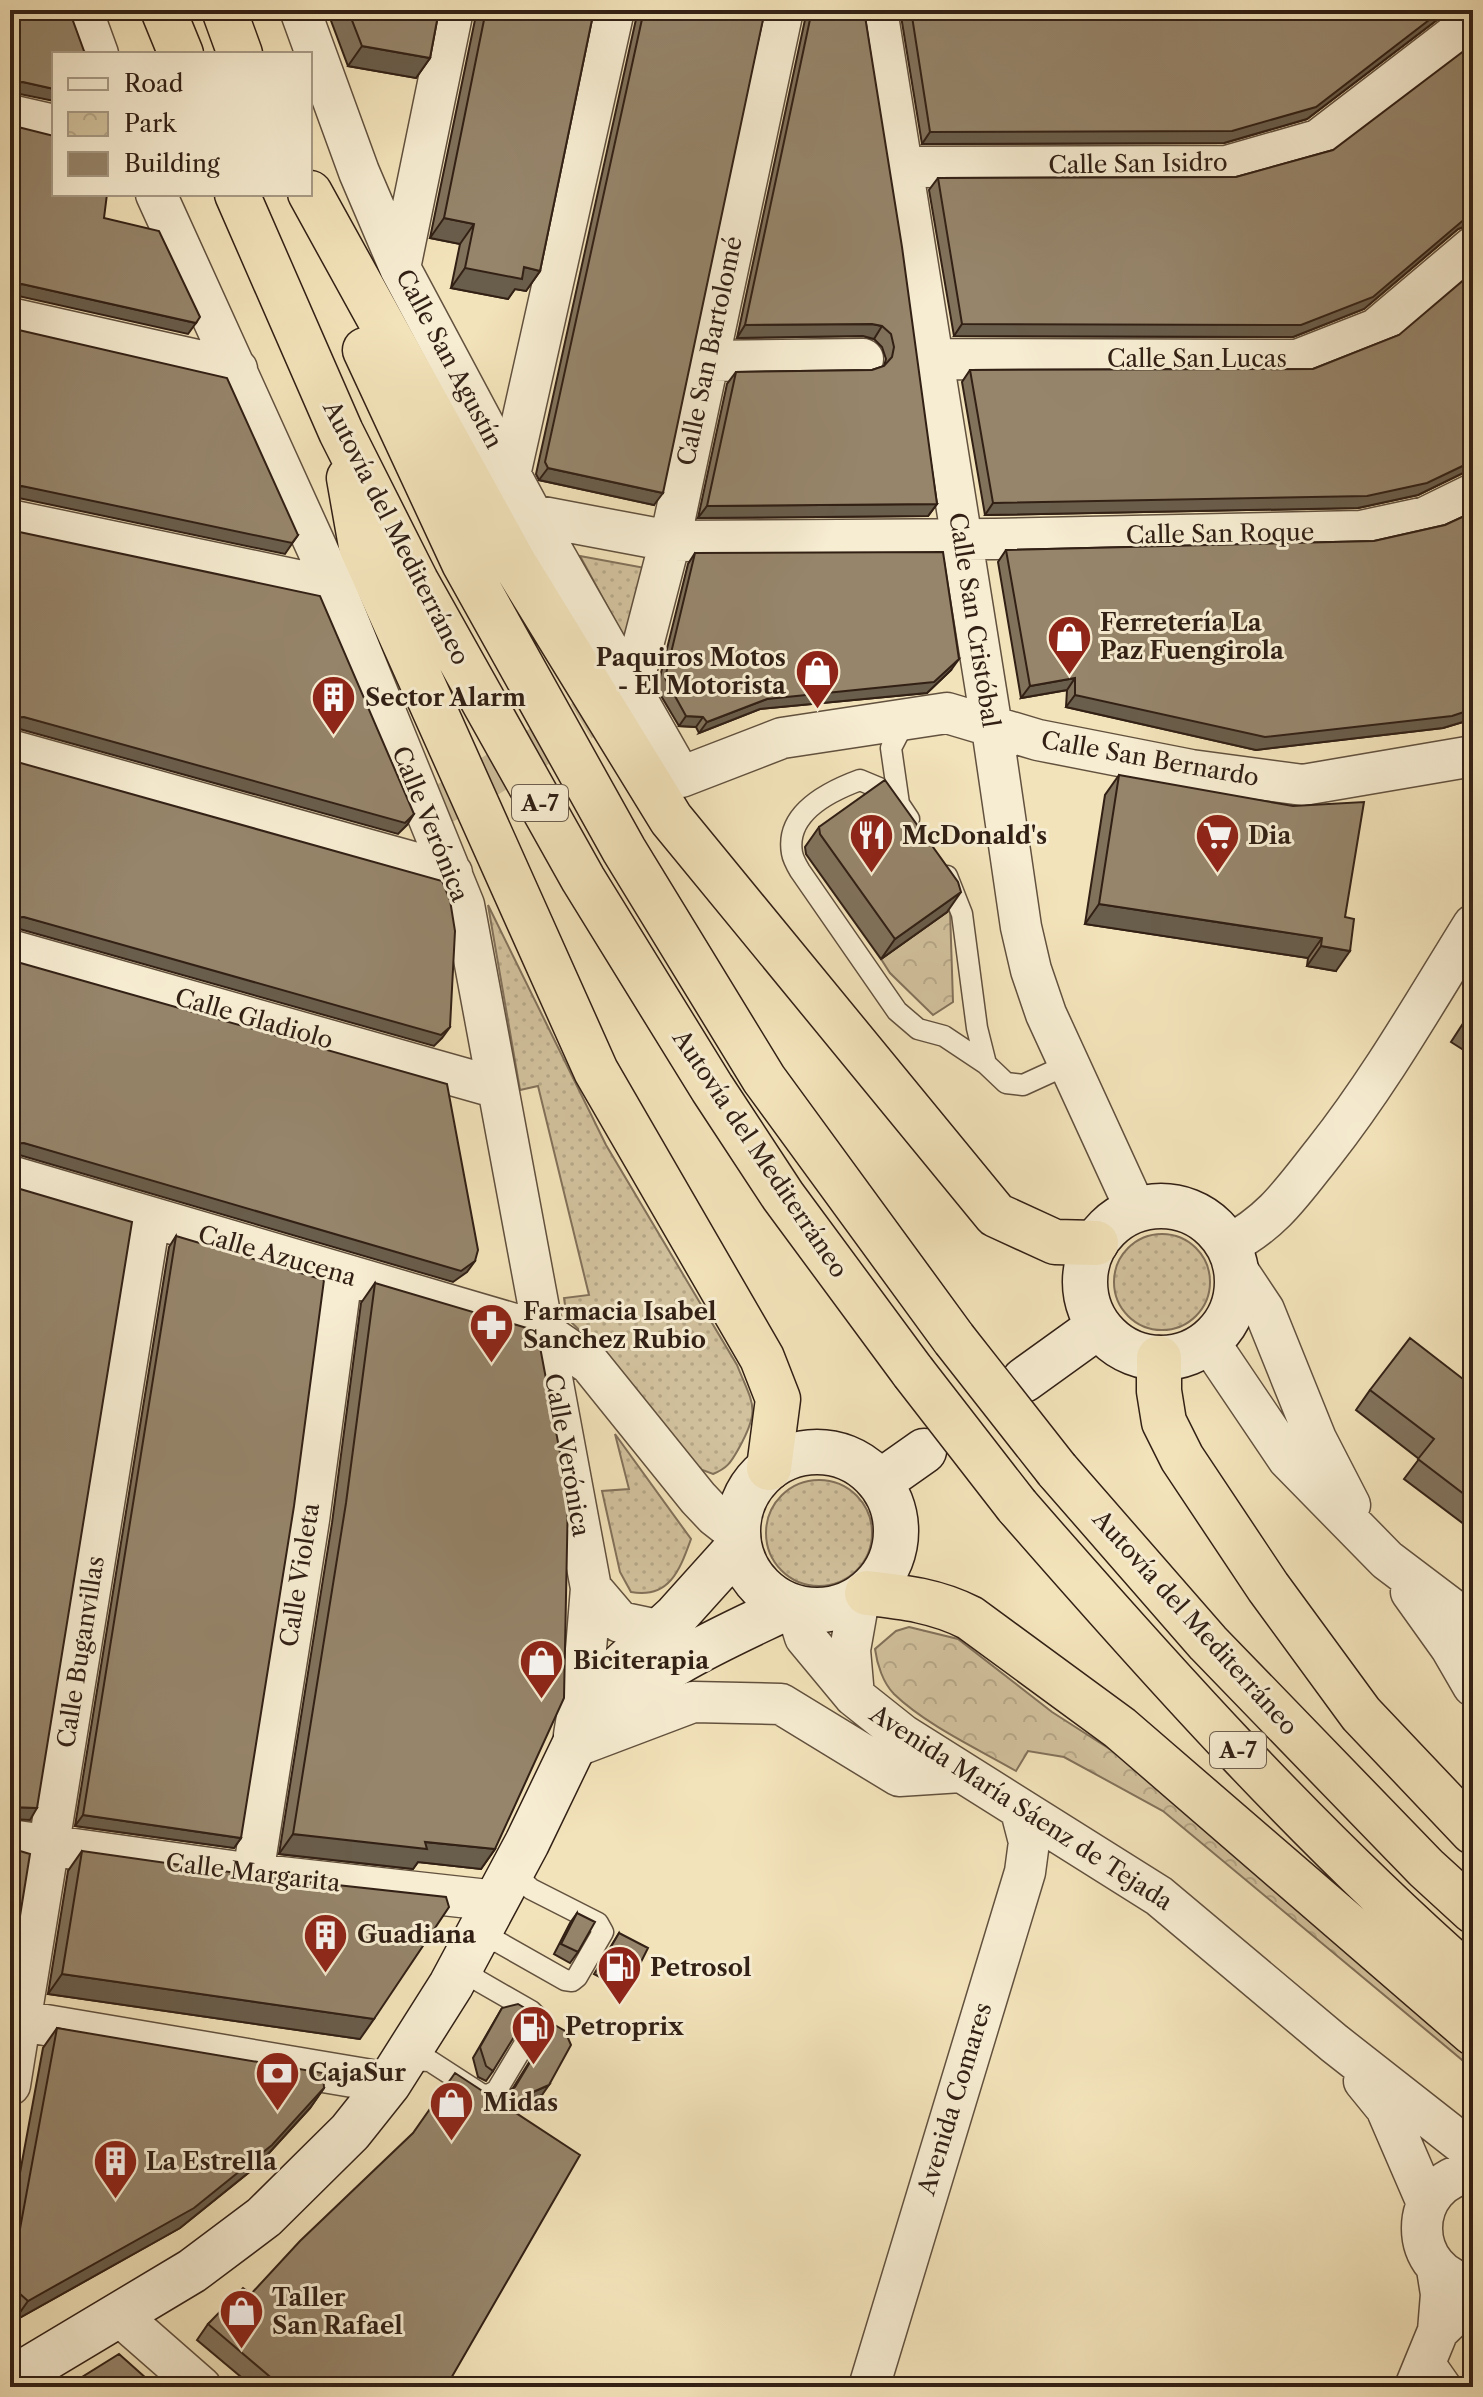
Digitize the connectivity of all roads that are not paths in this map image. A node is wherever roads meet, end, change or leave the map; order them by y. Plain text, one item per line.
1 (82, 10) edge
2 (163, 10) edge
3 (224, 10) edge
4 (300, 10) edge
5 (453, 10) edge
6 (614, 10) edge
7 (783, 10) edge
8 (877, 10) edge
9 (1473, 21) edge
10 (97, 52) edge
11 (180, 52) edge
12 (239, 52) edge
13 (10, 115) edge
14 (52, 125) edge
15 (904, 167) junction
16 (157, 196) edge
17 (238, 196) edge
18 (298, 196) edge
19 (312, 196) edge
20 (1473, 247) edge
21 (400, 268) junction
22 (10, 318) edge
23 (863, 359) dead end
24 (934, 359) junction
25 (708, 361) junction
26 (237, 369) junction
27 (341, 432) junction
28 (510, 475) junction
29 (1473, 494) edge
30 (532, 515) junction
31 (10, 520) edge
32 (960, 538) junction
33 (670, 541) junction
34 (335, 588) junction
35 (631, 691) junction
36 (907, 719) junction
37 (992, 728) junction
38 (782, 738) joint
39 (10, 750) edge
40 (1473, 756) edge
41 (899, 804) junction
42 (923, 840) edge
43 (939, 864) edge
44 (452, 873) junction
45 (1473, 925) edge
46 (10, 950) edge
47 (986, 1064) junction
48 (1069, 1064) junction
49 (498, 1088) junction
50 (10, 1176) edge
51 (1136, 1210) junction
52 (150, 1219) junction
53 (1096, 1243) junction
54 (1232, 1257) junction
55 (342, 1275) junction
56 (1099, 1326) junction
57 (545, 1333) junction
58 (1209, 1342) junction
59 (1159, 1358) junction
60 (1024, 1380) dead end
61 (924, 1451) dead end
62 (769, 1468) junction
63 (880, 1482) junction
64 (738, 1540) junction
65 (1378, 1550) junction
66 (591, 1588) junction
67 (863, 1596) junction
68 (793, 1607) junction
69 (1473, 1625) edge
70 (658, 1630) junction
71 (1473, 1686) edge
72 (854, 1696) junction
73 (576, 1751) junction
74 (961, 1772) junction
75 (1021, 1811) junction
76 (1473, 1832) edge
77 (10, 1840) edge
78 (50, 1847) junction
79 (253, 1874) junction
80 (504, 1886) junction
81 (1473, 1911) edge
82 (470, 1951) junction
83 (1473, 1980) edge
84 (16, 2020) edge
85 (1473, 2033) edge
86 (1334, 2043) junction
87 (397, 2072) junction
88 (10, 2085) edge
89 (1473, 2152) edge
90 (1473, 2172) edge
91 (1427, 2203) junction
92 (1437, 2269) junction
93 (1473, 2285) edge
94 (1473, 2297) edge
95 (120, 2316) junction
96 (1427, 2357) edge
97 (11, 2384) edge
98 (201, 2387) edge
99 (869, 2387) edge
100 (1448, 2387) edge

1 - 10 street
2 - 11 highway
3 - 12 highway
4 - 21 street, Calle San Agustín
5 - 21 street
6 - 28 street
7 - 25 street, Calle San Bartolomé
8 - 15 street, Calle San Cristóbal
9 - 15 street, Calle San Isidro
13 - 14 street
15 - 24 street, Calle San Cristóbal
16 - 26 street, Calle Verónica
17 - 27 highway, Autovía del Mediterráneo / A-7
18 - 81 highway, Autovía del Mediterráneo / A-7, bridge
19 - 53 highway
20 - 24 street, Calle San Lucas
21 - 28 street, Calle San Agustín
22 - 26 street
23 - 25 street
24 - 32 street, Calle San Cristóbal
25 - 33 street, Calle San Bartolomé
26 - 34 street, Calle Verónica
27 - 62 highway
27 - 83 highway, Autovía del Mediterráneo / A-7, bridge
28 - 30 street, Calle San Agustín
29 - 32 street, Calle San Roque
30 - 33 street, Calle San Roque
30 - 35 street, Calle San Agustín
31 - 34 street
32 - 33 street, Calle San Roque
32 - 37 street, Calle San Cristóbal
33 - 35 street, Calle San Bartolomé
34 - 44 street, Calle Verónica
35 - 38 street, Calle San Agustín
36 - 37 street, Calle San Bernardo
36 - 38 street, Calle San Bernardo
36 - 41 lane
37 - 40 street, Calle San Bernardo
37 - 48 street, Calle San Cristóbal
39 - 44 street
41 - 42 lane
41 - 47 lane
43 - 47 lane
44 - 49 street, Calle Verónica
45 - 54 street
46 - 49 street, Calle Gladiolo
47 - 48 lane
48 - 51 street, Calle San Cristóbal
49 - 57 street, Calle Verónica
50 - 52 street, Calle Azucena
51 - 53 street
51 - 54 street
52 - 55 street, Calle Azucena
52 - 78 street, Calle Buganvillas
53 - 56 street
54 - 58 street
54 - 65 street
55 - 57 street, Calle Azucena
55 - 79 street, Calle Violeta
56 - 59 street
56 - 60 street
57 - 64 street, Calle Azucena
57 - 66 street, Calle Verónica
58 - 59 street
58 - 65 street
59 - 76 highway
61 - 63 street
62 - 63 street
62 - 64 street
63 - 67 street
64 - 68 street
64 - 70 street
65 - 69 street
65 - 71 street
66 - 70 street
66 - 73 street, Calle Verónica
67 - 68 street
67 - 72 street, Avenida María Sáenz de Tejada
67 - 85 highway
68 - 72 street, Avenida María Sáenz de Tejada
68 - 73 street
70 - 73 street
72 - 74 street, Avenida María Sáenz de Tejada
73 - 74 street
73 - 80 street
74 - 75 street, Avenida María Sáenz de Tejada
75 - 86 street, Avenida María Sáenz de Tejada
75 - 99 street, Avenida Comares
77 - 78 street, Calle Margarita
78 - 79 street, Calle Margarita
78 - 84 street, Calle Buganvillas
79 - 80 street, Calle Margarita
80 - 82 street
80 - 82 lane
82 - 87 street
82 - 87 lane
84 - 87 street
84 - 88 street, Calle Buganvillas
86 - 89 street, Avenida María Sáenz de Tejada
86 - 91 street, Avenida María Sáenz de Tejada
87 - 95 street
90 - 91 street
91 - 92 street
92 - 93 street
92 - 96 street
94 - 96 street
95 - 97 street
95 - 98 street
96 - 100 lane

